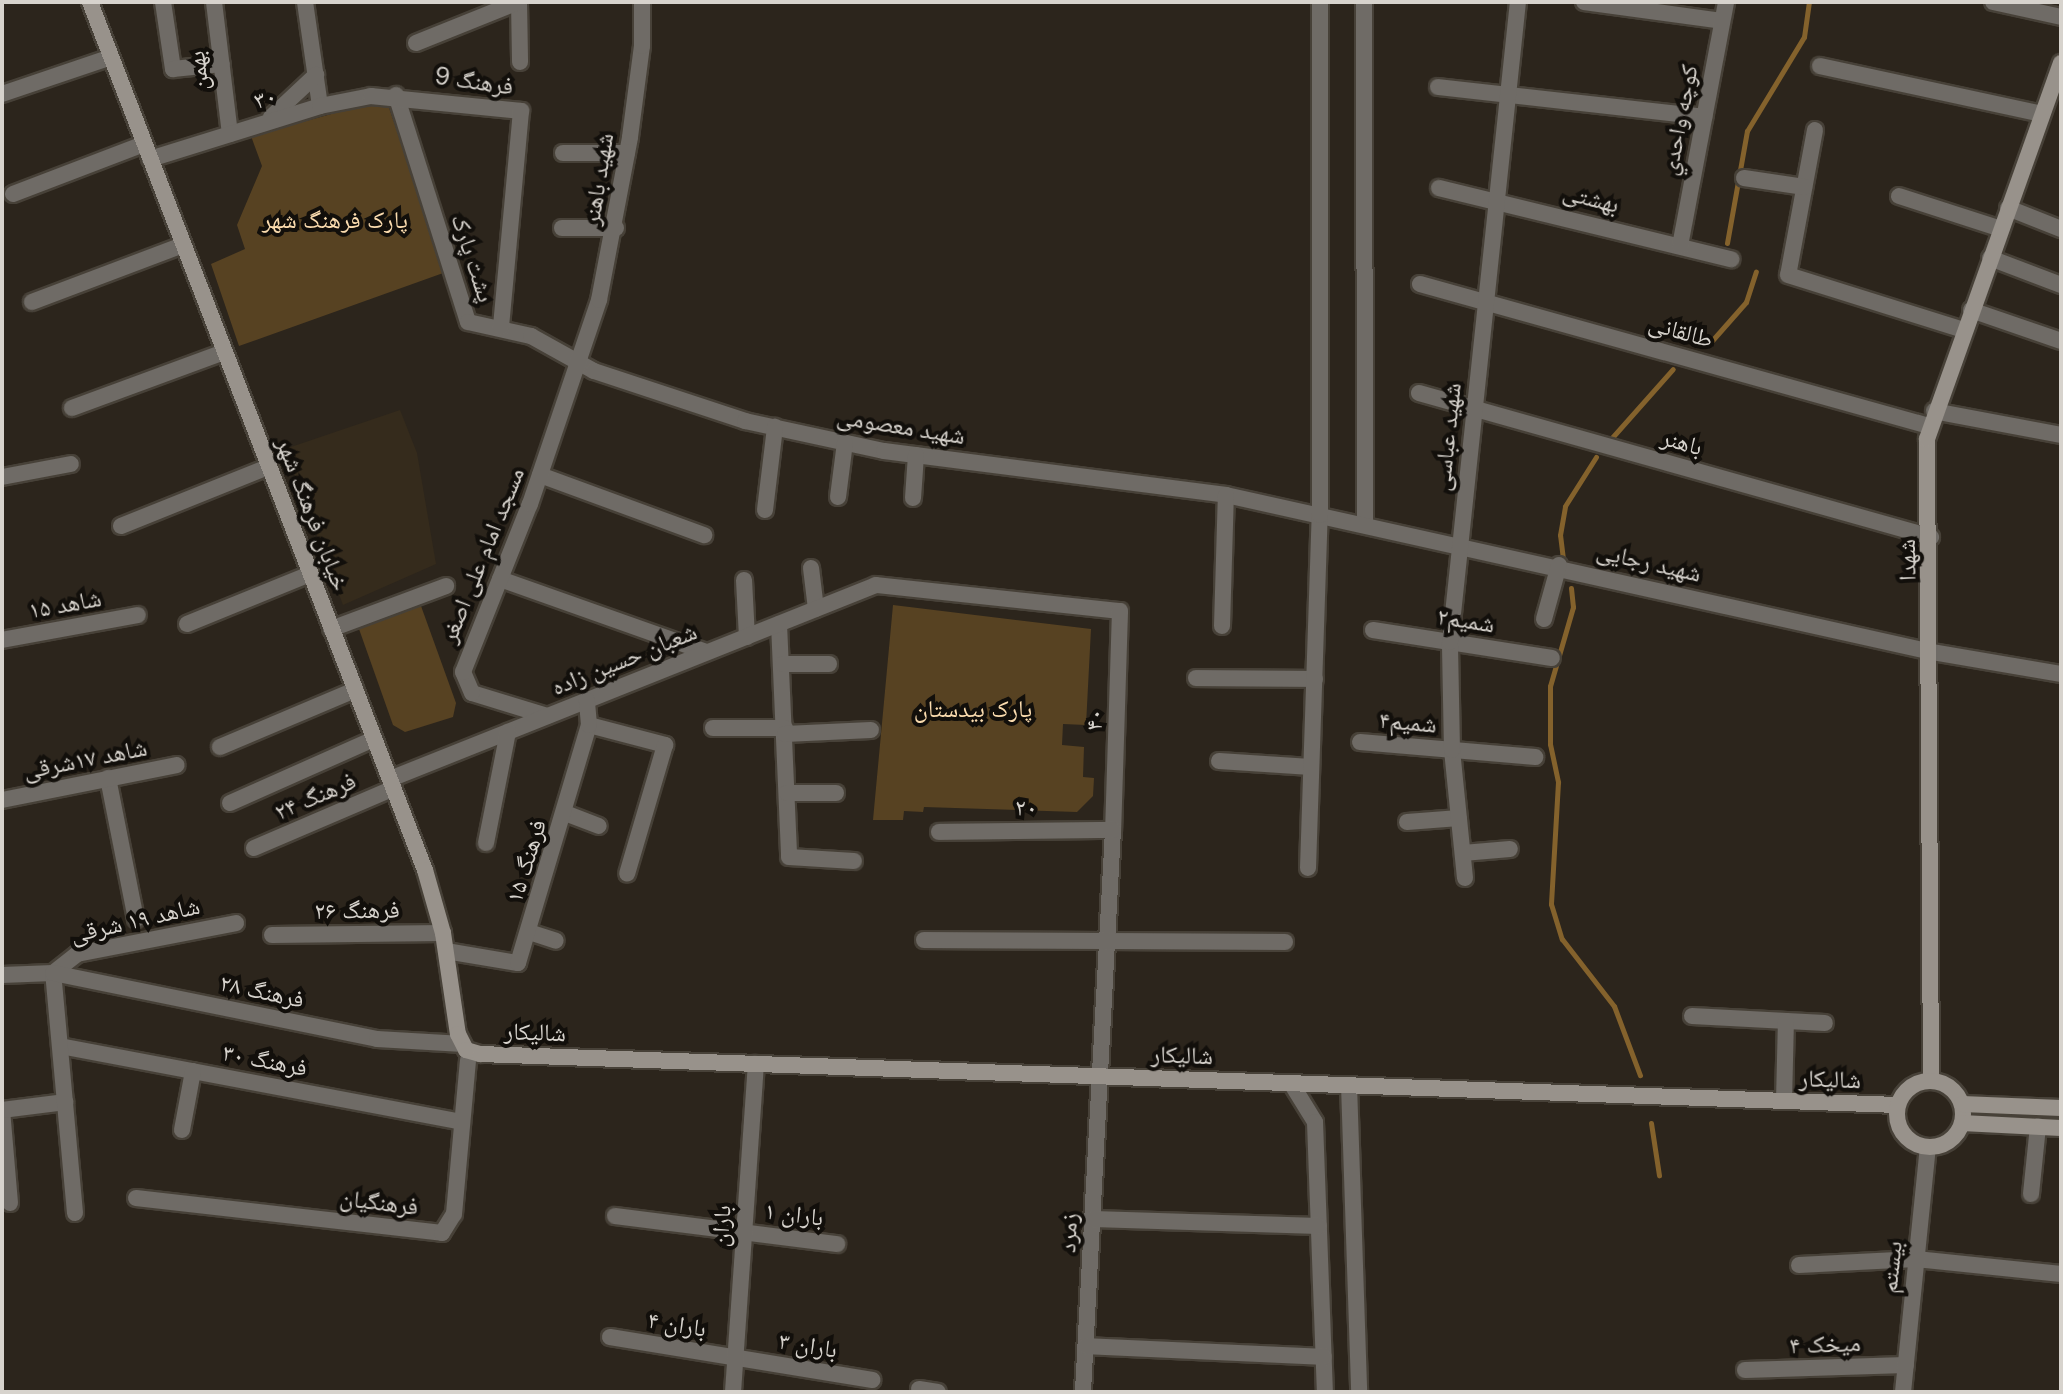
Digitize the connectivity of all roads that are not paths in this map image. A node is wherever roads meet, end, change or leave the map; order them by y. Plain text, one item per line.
1 (90, 2) edge
2 (163, 2) edge
3 (214, 2) edge
4 (305, 2) edge
5 (518, 2) edge
6 (642, 2) edge
7 (1320, 2) edge
8 (1364, 2) edge
9 (1518, 2) edge
10 (1584, 2) edge
11 (1726, 2) edge
12 (1993, 2) edge
13 (2061, 17) edge
14 (1722, 21) junction
15 (416, 43) dead end
16 (111, 57) junction
17 (520, 62) dead end
18 (2061, 63) edge
19 (222, 64) junction
20 (1820, 66) dead end
21 (316, 75) junction
22 (1438, 87) dead end
23 (2, 94) edge
24 (396, 95) junction
25 (1508, 95) junction
26 (2056, 96) edge
27 (320, 106) junction
28 (2042, 114) junction
29 (1704, 117) junction
30 (260, 125) junction
31 (1815, 130) dead end
32 (230, 134) junction
33 (147, 152) junction
34 (563, 153) dead end
35 (627, 153) junction
36 (1744, 178) dead end
37 (1804, 187) junction
38 (1439, 188) dead end
39 (13, 194) dead end
40 (1899, 196) dead end
41 (1497, 201) junction
42 (2008, 208) junction
43 (562, 228) dead end
44 (616, 228) junction
45 (2001, 229) junction
46 (2061, 229) edge
47 (183, 245) junction
48 (1680, 246) junction
49 (1990, 258) junction
50 (1731, 259) dead end
51 (1420, 284) dead end
52 (2061, 285) edge
53 (32, 302) dead end
54 (1486, 302) junction
55 (1971, 310) junction
56 (501, 327) junction
57 (1964, 330) junction
58 (2061, 341) edge
59 (224, 352) junction
60 (579, 360) junction
61 (1419, 393) dead end
62 (72, 408) dead end
63 (1474, 408) junction
64 (1932, 418) junction
65 (775, 427) junction
66 (2061, 435) edge
67 (845, 442) junction
68 (916, 455) junction
69 (71, 464) dead end
70 (268, 467) junction
71 (540, 475) junction
72 (2, 477) edge
73 (1226, 495) junction
74 (838, 497) dead end
75 (913, 498) dead end
76 (765, 510) dead end
77 (1320, 515) junction
78 (1365, 525) junction
79 (121, 526) dead end
80 (704, 535) dead end
81 (1931, 537) junction
82 (1459, 544) junction
83 (1559, 565) junction
84 (811, 568) dead end
85 (310, 574) junction
86 (500, 579) junction
87 (744, 580) dead end
88 (876, 585) joint
89 (446, 586) dead end
90 (816, 609) junction
91 (138, 615) dead end
92 (1544, 619) dead end
93 (187, 624) dead end
94 (779, 624) junction
95 (1222, 626) dead end
96 (331, 629) junction
97 (1373, 630) dead end
98 (747, 637) junction
99 (2, 640) edge
100 (1450, 642) junction
101 (706, 652) junction
102 (1932, 652) junction
103 (1552, 658) dead end
104 (783, 664) junction
105 (829, 664) dead end
106 (2061, 674) edge
107 (1196, 678) dead end
108 (1315, 679) junction
109 (355, 690) junction
110 (587, 700) junction
111 (547, 716) junction
112 (589, 725) junction
113 (713, 728) dead end
114 (871, 730) dead end
115 (785, 731) junction
116 (508, 732) junction
117 (374, 739) junction
118 (1360, 742) dead end
119 (220, 747) dead end
120 (1452, 750) junction
121 (1535, 757) dead end
122 (1219, 761) dead end
123 (177, 765) dead end
124 (1311, 767) junction
125 (108, 778) junction
126 (392, 783) junction
127 (787, 793) junction
128 (836, 793) dead end
129 (2, 800) edge
130 (230, 803) dead end
131 (565, 813) junction
132 (1459, 818) junction
133 (1407, 822) dead end
134 (599, 826) dead end
135 (1113, 830) junction
136 (939, 832) dead end
137 (486, 843) dead end
138 (254, 848) dead end
139 (1510, 849) dead end
140 (1463, 853) junction
141 (854, 861) dead end
142 (1308, 868) dead end
143 (627, 874) dead end
144 (1465, 878) dead end
145 (136, 919) dead end
146 (236, 923) dead end
147 (529, 932) junction
148 (443, 933) junction
149 (272, 935) dead end
150 (924, 940) dead end
151 (556, 941) dead end
152 (1108, 941) junction
153 (1285, 942) dead end
154 (446, 951) junction
155 (53, 973) junction
156 (2, 975) edge
157 (1692, 1016) dead end
158 (1786, 1021) junction
159 (1825, 1023) dead end
160 (60, 1046) junction
161 (466, 1052) junction
162 (756, 1064) junction
163 (193, 1071) junction
164 (1101, 1077) junction
165 (1931, 1080) junction
166 (1291, 1083) junction
167 (1349, 1085) junction
168 (1784, 1101) junction
169 (65, 1102) junction
170 (1962, 1104) junction
171 (1897, 1105) junction
172 (2061, 1108) edge
173 (2, 1110) edge
174 (461, 1122) junction
175 (1962, 1123) junction
176 (2038, 1126) junction
177 (2061, 1128) edge
178 (182, 1130) dead end
179 (1928, 1147) junction
180 (2031, 1194) dead end
181 (136, 1198) dead end
182 (10, 1203) dead end
183 (75, 1213) dead end
184 (615, 1216) dead end
185 (1093, 1219) junction
186 (1319, 1226) junction
187 (745, 1232) junction
188 (837, 1244) dead end
189 (1916, 1259) junction
190 (1799, 1265) dead end
191 (2061, 1274) edge
192 (610, 1337) dead end
193 (1086, 1346) junction
194 (1324, 1357) junction
195 (735, 1358) junction
196 (1906, 1365) junction
197 (1745, 1370) dead end
198 (873, 1380) dead end
199 (919, 1389) dead end
200 (733, 1392) edge
201 (938, 1392) edge
202 (1083, 1392) edge
203 (1325, 1392) edge
204 (1359, 1392) edge
205 (1903, 1392) edge

1 - 16 main road, خیابان فرهنگ شهر
2 - 19 street
3 - 19 street, بهمن
4 - 21 street
5 - 15 street
5 - 17 street
6 - 35 street, شهید باهنر
7 - 77 street
8 - 78 street
9 - 25 street, شهید عباسی
10 - 14 street
11 - 14 street, كوچه واحدي
12 - 13 street
14 - 29 street, كوچه واحدي
16 - 23 street
16 - 33 main road, خیابان فرهنگ شهر
18 - 26 main road, شهدا
19 - 32 street, بهمن
20 - 28 street
21 - 27 street
21 - 30 street
22 - 25 street
24 - 27 street, ۳۰
24 - 56 street, پشت پارک
24 - 56 street, فرهنگ 9
25 - 29 street
25 - 41 street, شهید عباسی
26 - 28 main road, شهدا
27 - 30 street, ۳۰
28 - 42 main road, شهدا
29 - 48 street, كوچه واحدي
30 - 32 street, ۳۰
31 - 37 street
32 - 33 street, ۳۰
33 - 39 street, ۳۰
33 - 47 main road, خیابان فرهنگ شهر
34 - 35 street
35 - 44 street, شهید باهنر
36 - 37 street
37 - 57 street
38 - 41 street, بهشتی
40 - 45 street
41 - 48 street, بهشتی
41 - 54 street, شهید عباسی
42 - 45 main road, شهدا
42 - 46 street
43 - 44 street
44 - 60 street, شهید باهنر
45 - 49 main road, شهدا
47 - 53 street
47 - 59 main road, خیابان فرهنگ شهر
48 - 50 street, بهشتی
49 - 52 street
49 - 55 main road, شهدا
51 - 54 street, طالقانی
54 - 63 street, شهید عباسی
54 - 64 street, طالقانی
55 - 57 main road, شهدا
55 - 58 street
56 - 60 street, پشت پارک
57 - 64 main road, شهدا
59 - 62 street
59 - 70 main road, خیابان فرهنگ شهر
60 - 65 street, شهید معصومی
60 - 71 street, مسجد امام علی اصغر
61 - 63 street, باهنر
63 - 81 street, باهنر
63 - 82 street, شهید عباسی
64 - 66 street, طالقانی
64 - 81 main road, شهدا
65 - 67 street, شهید معصومی
65 - 76 street
67 - 68 street, شهید معصومی
67 - 74 street
68 - 73 street, شهید معصومی
68 - 75 street
69 - 72 street
70 - 79 street
70 - 85 main road, خیابان فرهنگ شهر
71 - 80 street
71 - 86 street, مسجد امام علی اصغر
73 - 77 street, شهید رجایی
73 - 95 street
77 - 78 street, شهید رجایی
77 - 108 street
78 - 82 street, شهید رجایی
81 - 102 main road, شهدا
82 - 83 street, شهید رجایی
82 - 100 street, شهید عباسی
83 - 92 street
83 - 102 street, شهید رجایی
84 - 90 street
85 - 93 street
85 - 96 main road, خیابان فرهنگ شهر
86 - 101 street
86 - 111 street, مسجد امام علی اصغر
87 - 98 street
88 - 90 street, شعبان حسین زاده
88 - 135 street, ۴۰
89 - 96 street
90 - 94 street, شعبان حسین زاده
91 - 99 street, شاهد ۱۵
94 - 98 street, شعبان حسین زاده
94 - 104 street
96 - 109 main road, خیابان فرهنگ شهر
97 - 100 street, شمیم۲
98 - 101 street, شعبان حسین زاده
100 - 103 street, شمیم۲
100 - 120 street, شهید عباسی
101 - 110 street, شعبان حسین زاده
102 - 106 street, شهید رجایی
102 - 165 main road, شهدا
104 - 105 street
104 - 115 street
107 - 108 street
108 - 124 street
109 - 117 main road, خیابان فرهنگ شهر
109 - 119 street
110 - 111 street, شعبان حسین زاده
110 - 112 street, فرهنگ ۱۵
111 - 116 street, شعبان حسین زاده
112 - 131 street, فرهنگ ۱۵
112 - 143 street
113 - 115 street
114 - 115 street
115 - 127 street
116 - 126 street, شعبان حسین زاده
116 - 137 street
117 - 126 main road, خیابان فرهنگ شهر
117 - 130 street
118 - 120 street, شمیم۴
120 - 121 street, شمیم۴
120 - 132 street, شهید عباسی
122 - 124 street
123 - 125 street, شاهد ۱۷شرقی
124 - 142 street
125 - 129 street, شاهد ۱۷شرقی
125 - 145 street
126 - 138 street, فرهنگ ۲۴
126 - 148 main road, خیابان فرهنگ شهر
127 - 128 street
127 - 141 street
131 - 134 street
131 - 147 street, فرهنگ ۱۵
132 - 133 street
132 - 140 street, شهید عباسی
135 - 136 street, ۲۰
135 - 152 street, ۴۰
139 - 140 street
140 - 144 street, شهید عباسی
146 - 155 street, شاهد ۱۹ شرقی
147 - 151 street
147 - 154 street, فرهنگ ۱۵
148 - 149 street, فرهنگ ۲۶
148 - 154 main road, خیابان فرهنگ شهر
150 - 152 street
152 - 153 street
152 - 164 street, ۴۰
154 - 161 main road, خیابان فرهنگ شهر
155 - 156 street, شاهد ۱۹ شرقی
155 - 160 street
155 - 161 street, فرهنگ ۲۸
157 - 158 street
158 - 159 street
158 - 168 street
160 - 163 street, فرهنگ ۳۰
160 - 169 street
161 - 162 main road, شالیکار
161 - 174 street, فرهنگیان
162 - 164 main road, شالیکار
162 - 187 street, باران
163 - 174 street, فرهنگ ۳۰
163 - 178 street
164 - 166 main road, شالیکار
164 - 185 street, زمرد
165 - 170 main road
165 - 171 main road
166 - 167 main road, شالیکار
166 - 186 street
167 - 168 main road, شالیکار
167 - 204 street
168 - 171 main road, شالیکار
169 - 173 street
169 - 183 street
170 - 172 main road
170 - 175 main road
171 - 179 main road
173 - 182 street
174 - 181 street, فرهنگیان
175 - 176 main road
175 - 179 main road
176 - 177 main road
176 - 180 street
179 - 189 street, بیستم
184 - 187 street, باران ۱
185 - 186 street
185 - 193 street, زمرد
186 - 194 street
187 - 188 street, باران ۱
187 - 195 street, باران
189 - 190 street
189 - 191 street
189 - 196 street, بیستم
192 - 195 street, باران ۴
193 - 194 street
193 - 202 street, زمرد
194 - 203 street
195 - 198 street, باران ۳
195 - 200 street, باران
196 - 197 street, میخک ۴
196 - 205 street, بیستم
199 - 201 street

